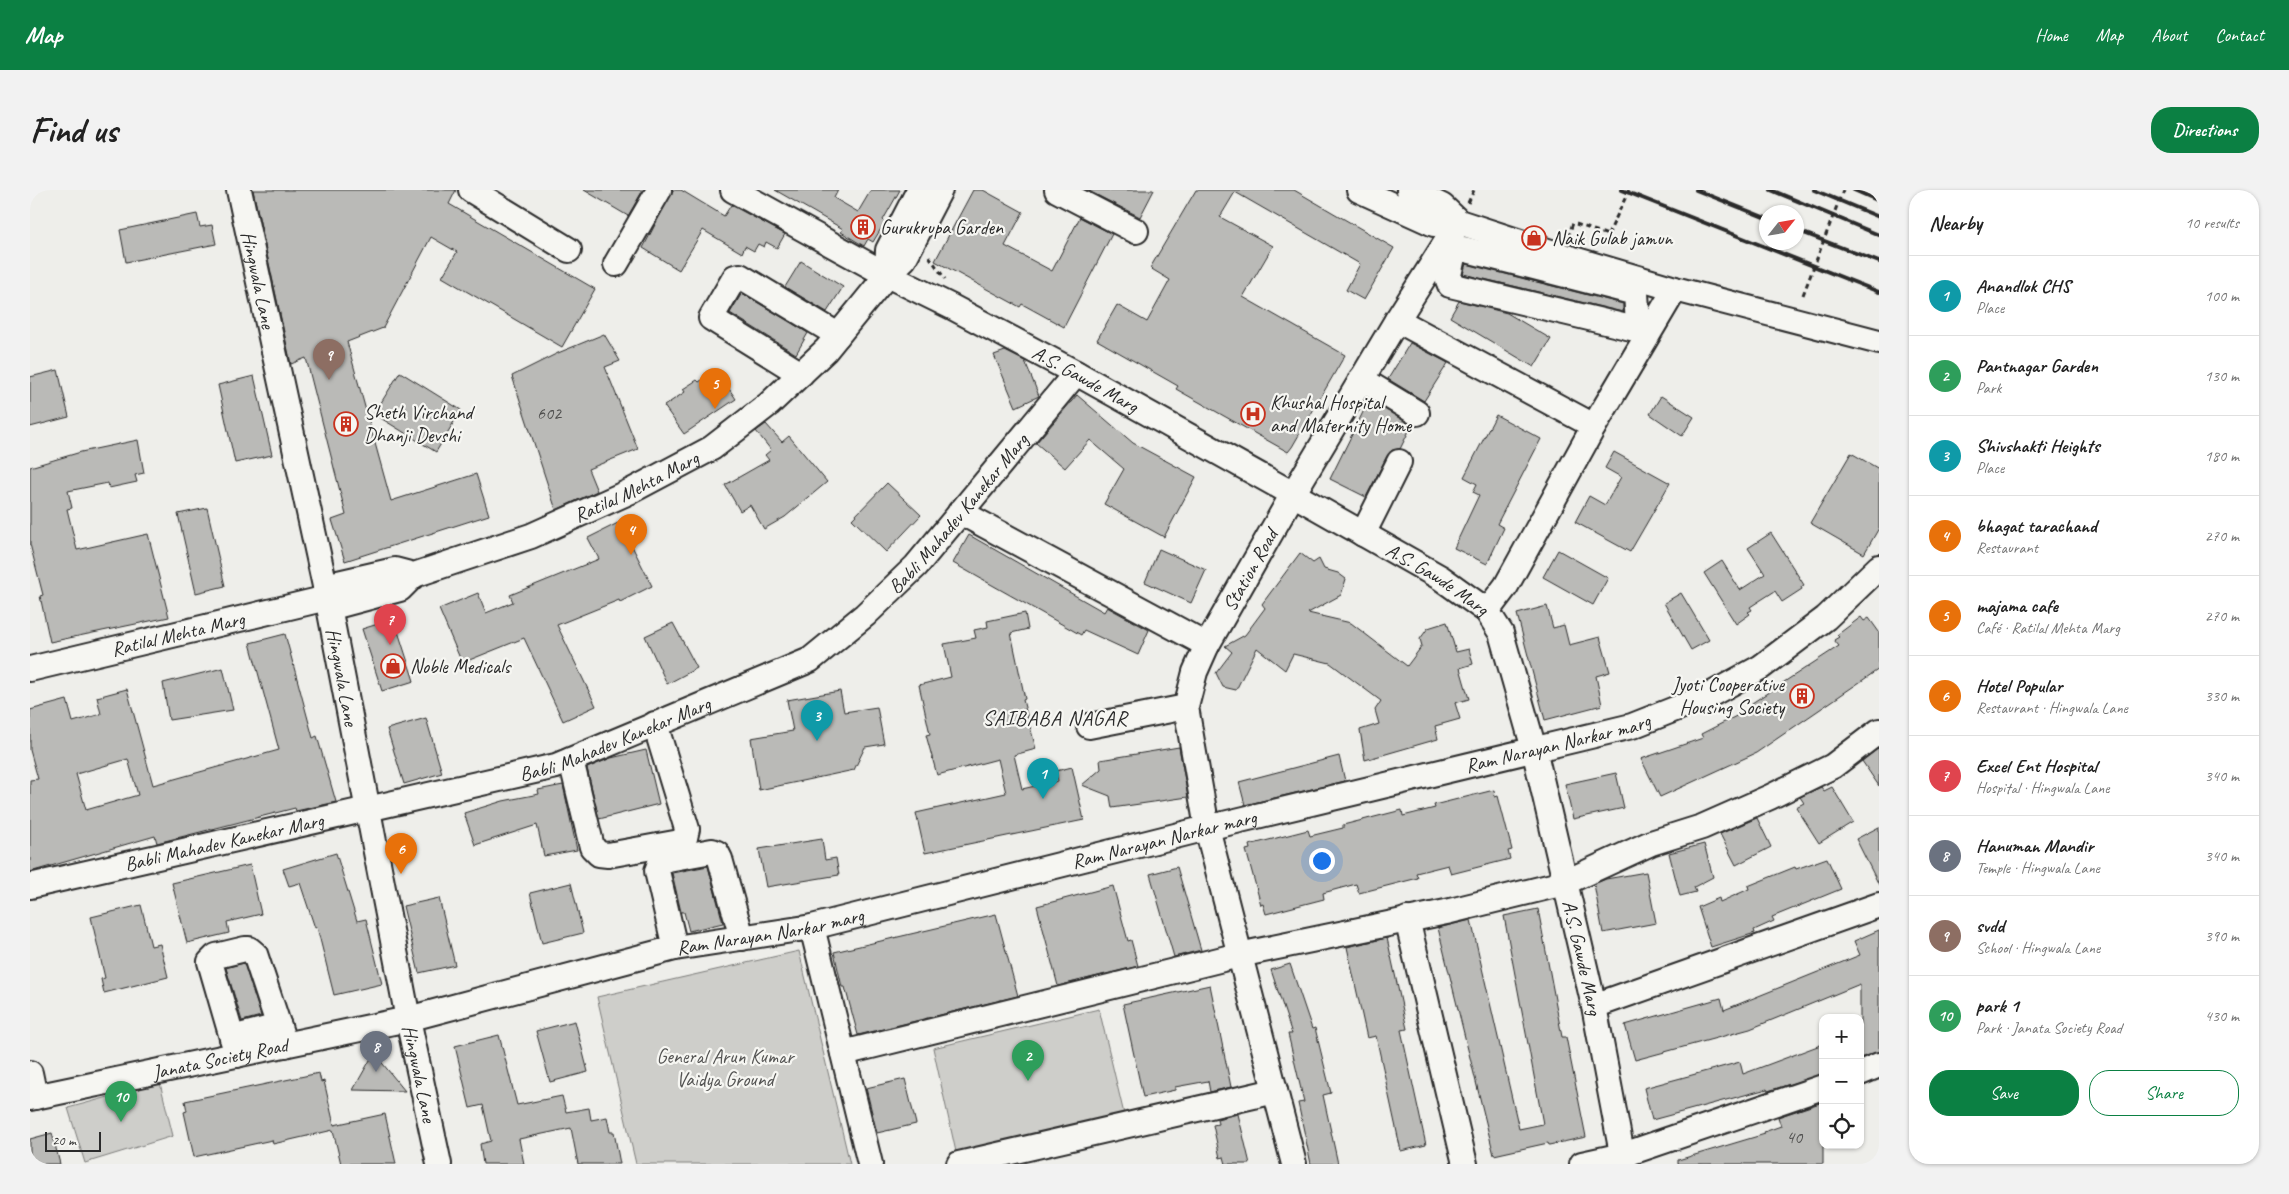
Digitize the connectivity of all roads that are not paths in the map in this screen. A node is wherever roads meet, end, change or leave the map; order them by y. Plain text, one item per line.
1 (239, 190) edge
2 (471, 190) edge
3 (659, 190) edge
4 (733, 190) edge
5 (919, 190) edge
6 (940, 190) edge
7 (1057, 190) edge
8 (1359, 190) edge
9 (1409, 190) edge
10 (1459, 222) junction
11 (1487, 231) junction
12 (1136, 232) dead end
13 (569, 250) dead end
14 (1482, 254) junction
15 (1446, 255) junction
16 (616, 264) dead end
17 (887, 275) junction
18 (1674, 289) junction
19 (1397, 320) junction
20 (838, 335) junction
21 (1879, 342) edge
22 (1076, 373) junction
23 (801, 374) junction
24 (1361, 380) junction
25 (1417, 413) dead end
26 (1594, 426) junction
27 (1399, 462) dead end
28 (1293, 494) junction
29 (960, 512) junction
30 (1363, 534) junction
31 (1879, 567) edge
32 (327, 597) junction
33 (1487, 611) junction
34 (1207, 645) junction
35 (30, 669) edge
36 (1186, 707) junction
37 (655, 724) junction
38 (1089, 726) dead end
39 (1879, 731) edge
40 (1534, 749) junction
41 (571, 760) junction
42 (368, 808) junction
43 (1207, 828) junction
44 (1564, 883) junction
45 (30, 886) edge
46 (1879, 905) edge
47 (1407, 919) junction
48 (812, 927) junction
49 (741, 931) junction
50 (674, 942) junction
51 (1240, 955) junction
52 (1594, 1006) junction
53 (408, 1019) junction
54 (282, 1036) junction
55 (235, 1046) junction
56 (843, 1053) junction
57 (1879, 1066) edge
58 (30, 1072) edge
59 (1864, 1072) edge
60 (1819, 1088) edge
61 (1275, 1091) junction
62 (32, 1097) edge
63 (1624, 1160) edge
64 (439, 1164) edge
65 (870, 1164) edge
66 (959, 1164) edge
67 (1294, 1164) edge
68 (1466, 1164) edge
69 (1582, 1164) edge

1 - 32 street, Hingwala Lane
2 - 13 street
3 - 16 street
4 - 17 street, A.S. Gawde Marg
5 - 17 street
6 - 17 street, Ratilal Mehta Marg
7 - 12 street
8 - 10 street
9 - 10 street
10 - 11 street
10 - 15 street, Station Road
11 - 14 street
11 - 18 street
14 - 15 street
14 - 15 street
15 - 19 street, Station Road
17 - 20 street, Ratilal Mehta Marg
17 - 22 street, A.S. Gawde Marg
18 - 21 street
18 - 26 street
19 - 24 street, Station Road
19 - 26 street
20 - 23 street, Ratilal Mehta Marg
20 - 23 street
22 - 28 street, A.S. Gawde Marg
22 - 29 street, Babli Mahadev Kanekar Marg
23 - 32 street, Ratilal Mehta Marg
24 - 25 street
24 - 28 street, Station Road
26 - 33 street
27 - 30 street
28 - 30 street, A.S. Gawde Marg
28 - 34 street, Station Road
29 - 34 street
29 - 37 street, Babli Mahadev Kanekar Marg
30 - 33 street, A.S. Gawde Marg
31 - 40 street, Ram Narayan Narkar marg
32 - 35 street, Ratilal Mehta Marg
32 - 42 street, Hingwala Lane
33 - 40 street, A.S. Gawde Marg
34 - 36 street, Station Road
36 - 38 street
36 - 43 street
37 - 41 street, Babli Mahadev Kanekar Marg
37 - 41 street
39 - 44 street
40 - 43 street, Ram Narayan Narkar marg
40 - 44 street, A.S. Gawde Marg
41 - 42 street, Babli Mahadev Kanekar Marg
42 - 45 street, Babli Mahadev Kanekar Marg
42 - 53 street, Hingwala Lane
43 - 48 street, Ram Narayan Narkar marg
43 - 51 street
44 - 47 street
44 - 52 street, A.S. Gawde Marg
46 - 52 street
47 - 51 street
47 - 68 street
48 - 49 street, Ram Narayan Narkar marg
48 - 56 street
49 - 50 street, Ram Narayan Narkar marg
49 - 50 street
50 - 53 street, Ram Narayan Narkar marg
51 - 56 street
51 - 61 street
52 - 63 street, A.S. Gawde Marg
53 - 54 street, Janata Society Road
53 - 64 street, Hingwala Lane
54 - 55 street, Janata Society Road
54 - 55 street
55 - 62 street, Janata Society Road
56 - 65 street
57 - 59 street
58 - 62 street
60 - 63 street
61 - 66 street
61 - 67 street
63 - 69 street

